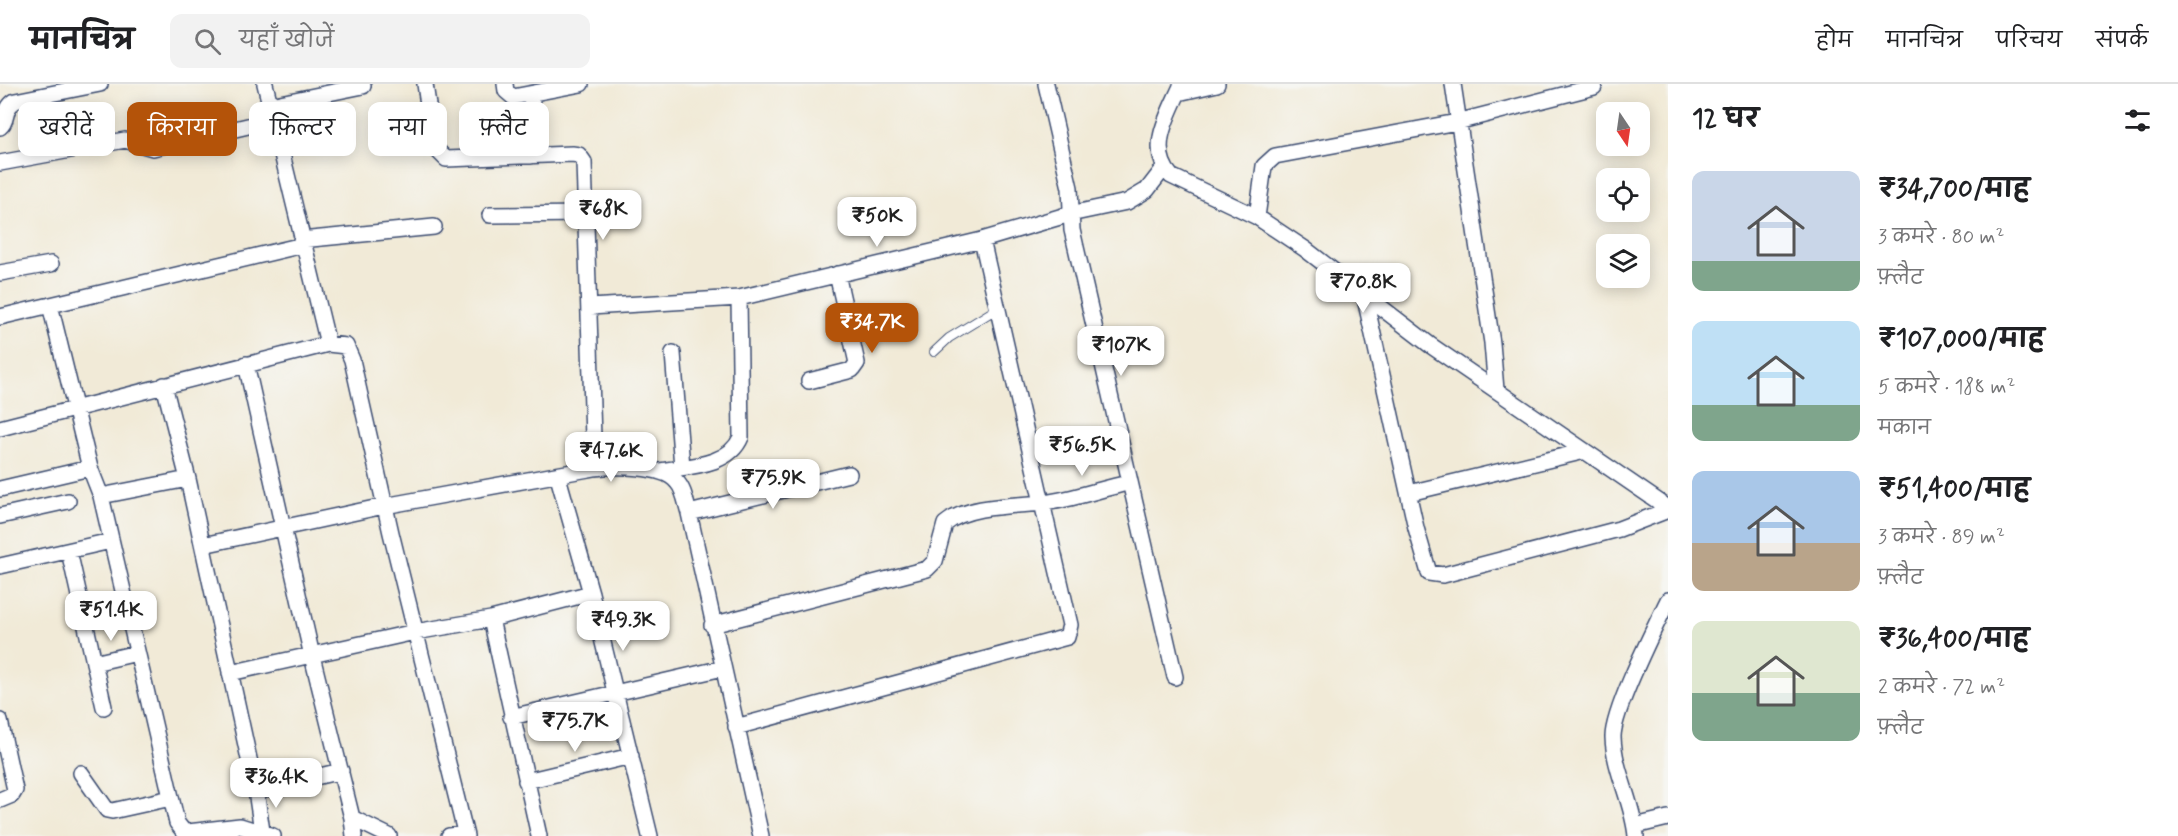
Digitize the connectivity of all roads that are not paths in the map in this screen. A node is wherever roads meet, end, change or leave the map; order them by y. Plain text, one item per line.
1 (100, 84) edge
2 (266, 84) edge
3 (425, 84) edge
4 (505, 84) edge
5 (581, 84) edge
6 (1046, 84) edge
7 (1217, 84) edge
8 (1453, 84) edge
9 (363, 86) dead end
10 (1594, 87) dead end
11 (330, 88) edge
12 (1180, 88) edge
13 (532, 94) junction
14 (270, 102) edge
15 (298, 102) edge
16 (532, 102) edge
17 (249, 120) edge
18 (1457, 122) junction
19 (0, 127) edge
20 (549, 155) edge
21 (282, 156) edge
22 (531, 156) edge
23 (0, 163) edge
24 (1164, 168) junction
25 (585, 214) junction
26 (1070, 214) junction
27 (490, 215) dead end
28 (1257, 217) junction
29 (434, 227) dead end
30 (982, 240) junction
31 (302, 243) junction
32 (51, 264) dead end
33 (0, 273) edge
34 (837, 274) junction
35 (1364, 294) junction
36 (739, 298) junction
37 (50, 305) junction
38 (590, 307) junction
39 (998, 308) junction
40 (0, 317) edge
41 (328, 344) junction
42 (934, 352) dead end
43 (673, 353) dead end
44 (246, 364) junction
45 (809, 381) dead end
46 (164, 385) junction
47 (1496, 390) junction
48 (74, 409) junction
49 (0, 428) edge
50 (1585, 451) junction
51 (682, 467) junction
52 (90, 468) junction
53 (594, 468) junction
54 (658, 471) junction
55 (849, 474) dead end
56 (558, 477) junction
57 (188, 479) junction
58 (1128, 483) junction
59 (0, 489) edge
60 (1409, 494) junction
61 (101, 496) junction
62 (68, 501) dead end
63 (1044, 503) junction
64 (384, 506) junction
65 (1668, 509) edge
66 (689, 513) junction
67 (0, 516) edge
68 (284, 529) junction
69 (111, 541) junction
70 (203, 545) junction
71 (69, 550) junction
72 (0, 566) edge
73 (591, 593) junction
74 (1668, 600) edge
75 (491, 619) junction
76 (712, 625) junction
77 (415, 632) junction
78 (136, 653) junction
79 (312, 656) junction
80 (94, 663) junction
81 (723, 668) junction
82 (230, 673) junction
83 (1175, 677) dead end
84 (616, 693) junction
85 (104, 707) dead end
86 (511, 717) junction
87 (0, 721) edge
88 (736, 726) junction
89 (631, 756) junction
90 (340, 771) junction
91 (81, 773) dead end
92 (526, 782) junction
93 (256, 791) junction
94 (171, 798) junction
95 (0, 800) edge
96 (352, 818) junction
97 (1668, 818) edge
98 (1635, 831) edge
99 (267, 833) edge
100 (466, 835) edge
101 (354, 836) edge
102 (389, 836) edge
103 (449, 836) edge
104 (539, 836) edge
105 (650, 836) edge
106 (761, 836) edge

1 - 19 street
2 - 14 street
3 - 22 street
4 - 13 street
5 - 13 street
6 - 26 street
7 - 12 street
8 - 18 street
9 - 11 street
10 - 18 street
11 - 15 street
12 - 24 street
13 - 16 street
17 - 23 street
18 - 28 street
18 - 47 street
20 - 25 street
21 - 31 street
24 - 26 street
24 - 28 street
25 - 27 street
25 - 38 street
26 - 30 street
26 - 58 street
28 - 35 street
29 - 31 street
30 - 34 street
30 - 39 street
31 - 37 street
31 - 41 street
32 - 33 street
34 - 36 street
34 - 45 street
35 - 47 street
35 - 60 street
36 - 38 street
36 - 51 street
37 - 40 street
37 - 48 street
38 - 53 street
39 - 42 lane
39 - 63 street
41 - 44 street
41 - 64 street
43 - 51 street
44 - 46 street
44 - 68 street
46 - 48 street
46 - 57 street
47 - 50 street
48 - 49 street
48 - 52 street
50 - 60 street
50 - 65 street
51 - 54 street
52 - 59 street
52 - 61 street
53 - 54 street
53 - 56 street
54 - 66 street
55 - 66 street
56 - 64 street
56 - 73 street
57 - 61 street
57 - 70 street
58 - 63 street
58 - 83 street
60 - 65 street
61 - 69 street
62 - 67 street
63 - 76 street
63 - 88 street
64 - 68 street
64 - 77 street
66 - 76 street
68 - 70 street
68 - 79 street
69 - 71 street
69 - 78 street
70 - 82 street
71 - 72 street
71 - 80 street
73 - 75 street
73 - 84 street
74 - 98 street
75 - 77 street
75 - 86 street
76 - 81 street
77 - 79 street
77 - 100 street
78 - 80 street
78 - 94 street
79 - 82 street
79 - 90 street
80 - 85 street
81 - 84 street
81 - 88 street
82 - 93 street
84 - 86 street
84 - 89 street
86 - 92 street
87 - 95 street
88 - 106 street
89 - 92 street
89 - 105 street
90 - 93 street
90 - 96 street
91 - 94 street
92 - 104 street
93 - 99 street
94 - 99 street
96 - 101 street
96 - 102 street
97 - 98 street
100 - 103 street

